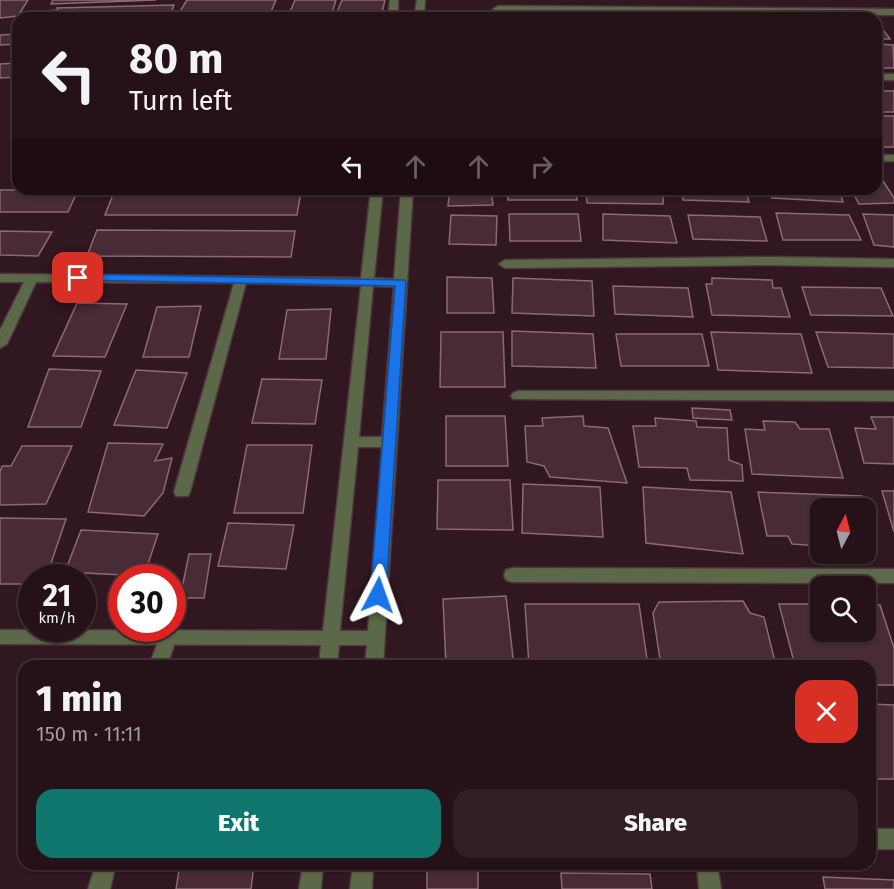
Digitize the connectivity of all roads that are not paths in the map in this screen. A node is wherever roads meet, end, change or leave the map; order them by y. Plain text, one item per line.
1 (881, 0) edge
2 (498, 9) dead end
3 (695, 12) edge
4 (892, 15) edge
5 (376, 195) edge
6 (407, 195) edge
7 (894, 263) edge
8 (505, 264) dead end
9 (0, 278) edge
10 (32, 278) junction
11 (241, 279) junction
12 (369, 282) junction
13 (401, 283) junction
14 (0, 344) edge
15 (519, 396) dead end
16 (894, 396) edge
17 (350, 442) junction
18 (388, 442) junction
19 (182, 492) dead end
20 (512, 575) dead end
21 (894, 576) edge
22 (0, 637) edge
23 (108, 638) edge
24 (375, 638) junction
25 (186, 639) edge
26 (330, 640) junction
27 (166, 642) edge
28 (160, 660) edge
29 (328, 660) edge
30 (374, 660) edge
31 (876, 839) edge
32 (894, 839) edge
33 (104, 870) edge
34 (312, 870) edge
35 (363, 870) edge
36 (708, 870) edge
37 (99, 889) edge
38 (310, 889) edge
39 (361, 889) edge
40 (710, 889) edge

1 - 4 street
2 - 3 street
5 - 12 street
6 - 13 street
7 - 8 street
9 - 10 street
10 - 11 street
10 - 14 street
11 - 12 street
11 - 19 street
12 - 13 street
12 - 17 street
13 - 18 street
15 - 16 street
17 - 18 street
17 - 26 street
18 - 24 street
20 - 21 street
22 - 23 street
24 - 26 street
24 - 30 street
25 - 26 street
26 - 29 street
27 - 28 street
31 - 32 street
33 - 37 street
34 - 38 street
35 - 39 street
36 - 40 street

